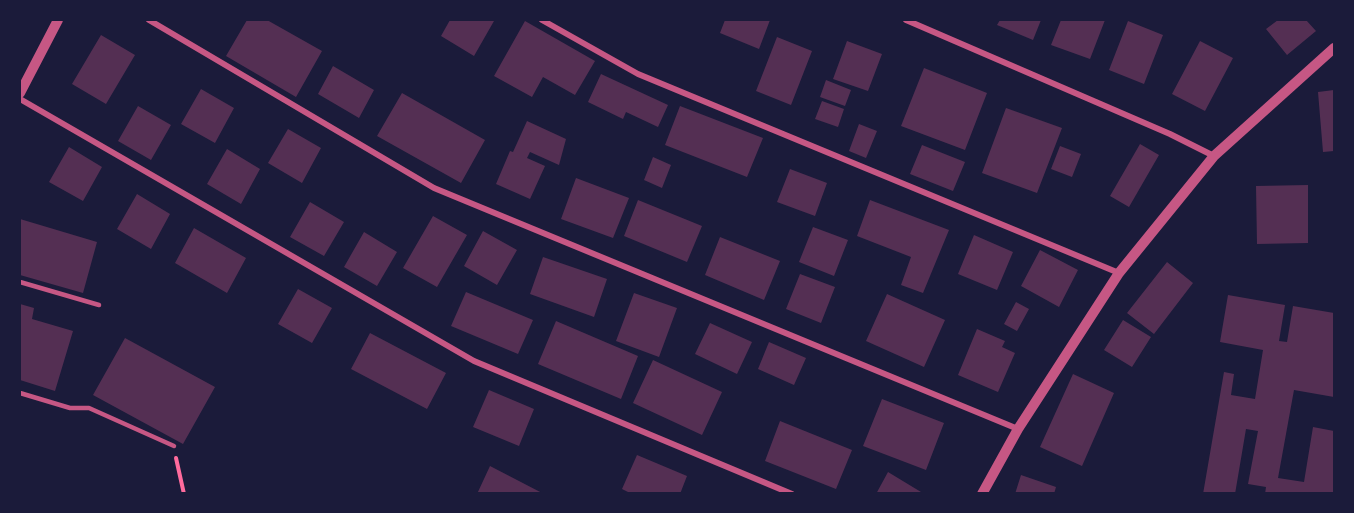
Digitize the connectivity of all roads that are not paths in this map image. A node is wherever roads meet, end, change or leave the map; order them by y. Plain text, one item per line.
1 (58, 20) edge
2 (149, 20) edge
3 (542, 20) edge
4 (906, 20) edge
5 (1335, 48) edge
6 (20, 93) edge
7 (20, 99) edge
8 (1214, 156) junction
9 (1119, 273) junction
10 (20, 282) edge
11 (99, 304) dead end
12 (20, 393) edge
13 (1018, 429) junction
14 (174, 446) road end
15 (792, 494) edge
16 (982, 494) edge

1 - 6 street
2 - 13 street
3 - 9 street
4 - 8 street
5 - 8 street
7 - 15 street
8 - 9 street
9 - 13 street
10 - 11 lane
12 - 14 lane
13 - 16 street

